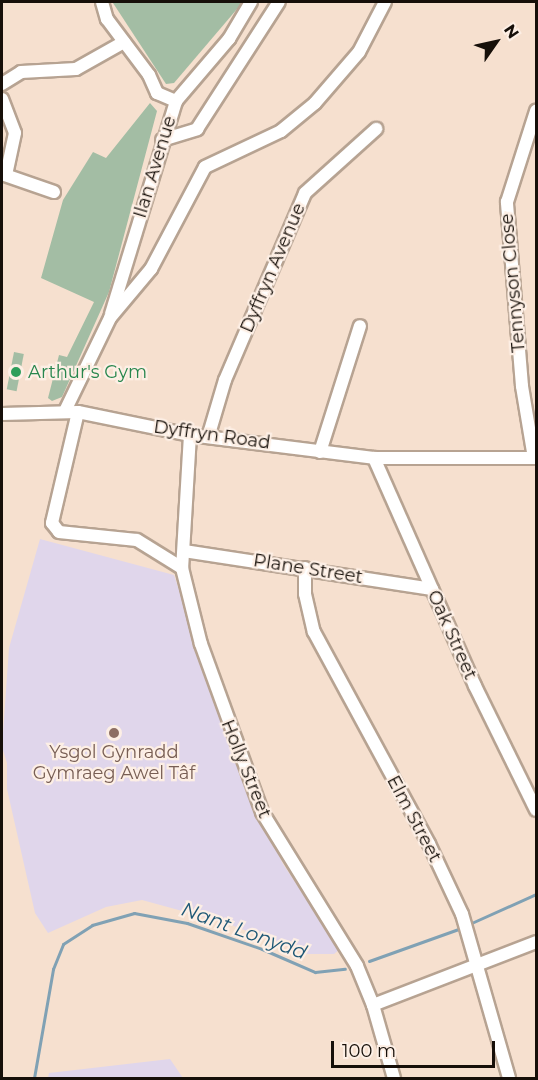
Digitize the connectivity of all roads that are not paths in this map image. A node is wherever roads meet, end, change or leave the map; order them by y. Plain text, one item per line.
1 (102, 2) edge
2 (251, 2) edge
3 (279, 2) edge
4 (385, 2) edge
5 (124, 42) junction
6 (2, 84) edge
7 (2, 99) edge
8 (176, 101) junction
9 (537, 111) edge
10 (376, 129) dead end
11 (162, 140) junction
12 (4, 175) edge
13 (54, 192) dead end
14 (110, 318) junction
15 (360, 326) dead end
16 (65, 411) junction
17 (78, 412) junction
18 (2, 414) edge
19 (209, 434) junction
20 (190, 435) junction
21 (320, 452) junction
22 (374, 458) junction
23 (535, 458) edge
24 (184, 552) junction
25 (182, 568) junction
26 (305, 568) junction
27 (432, 589) junction
28 (537, 810) edge
29 (537, 942) edge
30 (479, 963) junction
31 (373, 1005) junction
32 (394, 1078) edge
33 (509, 1078) edge

1 - 5 street
2 - 8 street, Ilan Avenue
3 - 11 street
4 - 14 street
5 - 6 street
5 - 8 street
7 - 12 street
8 - 11 street, Ilan Avenue
9 - 23 street, Tennyson Close
10 - 19 street, Dyffryn Avenue
11 - 14 street, Ilan Avenue
12 - 13 street
14 - 16 street
15 - 21 street
16 - 17 street, Dyffryn Road
16 - 18 street, Dyffryn Road
17 - 20 street, Dyffryn Road
17 - 25 street
19 - 20 street, Dyffryn Road
19 - 21 street, Dyffryn Road
20 - 24 street, Holly Street
21 - 22 street, Dyffryn Road
22 - 23 street, Dyffryn Road
22 - 27 street, Oak Street
24 - 25 street, Holly Street
24 - 26 street, Plane Street
25 - 31 street, Holly Street
26 - 27 street, Plane Street
26 - 30 street, Elm Street
27 - 28 street, Oak Street
29 - 30 street
30 - 31 street
30 - 33 street, Elm Street
31 - 32 street, Holly Street

